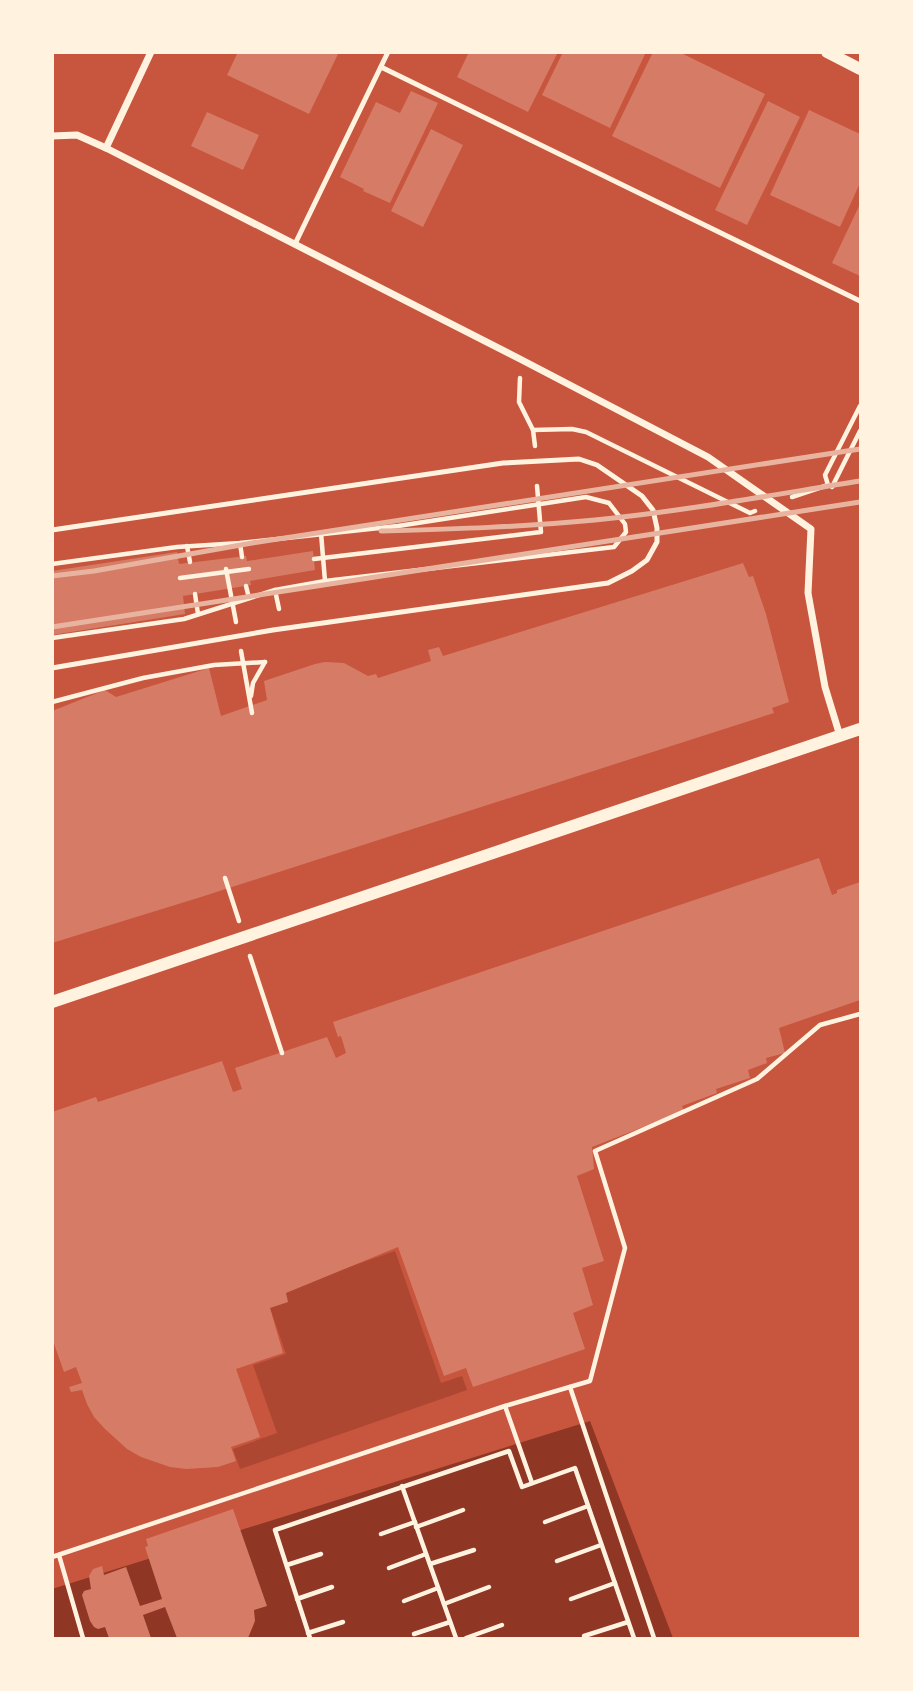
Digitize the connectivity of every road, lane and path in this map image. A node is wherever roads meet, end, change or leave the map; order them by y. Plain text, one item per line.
1 (151, 52) edge
2 (388, 52) edge
3 (827, 52) edge
4 (381, 67) junction
5 (860, 69) edge
6 (52, 136) edge
7 (106, 148) junction
8 (295, 244) junction
9 (860, 300) edge
10 (520, 359) junction
11 (860, 406) edge
12 (533, 430) junction
13 (860, 431) edge
14 (536, 447) dead end
15 (537, 486) dead end
16 (538, 504) junction
17 (750, 513) dead end
18 (52, 530) edge
19 (321, 534) junction
20 (240, 543) junction
21 (187, 547) junction
22 (242, 557) dead end
23 (323, 557) junction
24 (314, 559) dead end
25 (190, 562) dead end
26 (52, 564) edge
27 (249, 569) dead end
28 (180, 578) dead end
29 (325, 581) junction
30 (247, 586) dead end
31 (275, 590) junction
32 (195, 594) dead end
33 (248, 598) junction
34 (279, 609) dead end
35 (198, 614) junction
36 (52, 638) edge
37 (52, 668) edge
38 (52, 702) edge
39 (249, 706) dead end
40 (860, 729) edge
41 (840, 736) junction
42 (225, 878) dead end
43 (241, 928) dead end
44 (250, 953) dead end
45 (261, 985) dead end
46 (52, 1002) edge
47 (266, 1003) dead end
48 (860, 1014) edge
49 (282, 1053) dead end
50 (570, 1387) junction
51 (505, 1406) junction
52 (532, 1483) junction
53 (402, 1486) junction
54 (588, 1506) junction
55 (463, 1510) dead end
56 (545, 1522) dead end
57 (416, 1524) junction
58 (382, 1534) dead end
59 (601, 1545) junction
60 (474, 1549) dead end
61 (321, 1553) dead end
62 (426, 1554) junction
63 (56, 1556) edge
64 (557, 1561) dead end
65 (430, 1564) junction
66 (286, 1565) junction
67 (389, 1568) dead end
68 (615, 1583) junction
69 (332, 1587) dead end
70 (489, 1587) dead end
71 (438, 1588) junction
72 (297, 1599) junction
73 (571, 1599) dead end
74 (404, 1601) dead end
75 (444, 1604) junction
76 (343, 1622) dead end
77 (450, 1622) junction
78 (628, 1622) junction
79 (502, 1625) dead end
80 (414, 1634) dead end
81 (309, 1636) edge
82 (584, 1636) dead end
83 (83, 1639) edge
84 (456, 1639) edge
85 (466, 1639) edge
86 (634, 1639) edge
87 (654, 1639) edge

1 - 7 street
2 - 4 lane
3 - 5 street
4 - 8 lane
4 - 9 lane
6 - 7 street
7 - 8 street
8 - 10 street
10 - 12 path
10 - 41 street
11 - 13 path
12 - 14 path
12 - 17 path
15 - 16 path
16 - 19 path
16 - 23 path
16 - 29 path
18 - 37 lane
19 - 20 path
19 - 23 path
20 - 21 path
20 - 22 path
21 - 25 path
21 - 26 path
23 - 24 path
23 - 29 path
27 - 28 path
29 - 31 path
30 - 33 path
31 - 33 path
31 - 34 path
32 - 35 path
33 - 35 path
35 - 36 path
38 - 39 path
40 - 41 street
41 - 46 street
42 - 43 path
44 - 49 path
45 - 47 path
48 - 50 path
50 - 51 path
50 - 87 path
51 - 52 path
51 - 63 path
52 - 53 path
52 - 54 path
53 - 57 path
53 - 66 path
54 - 56 path
54 - 59 path
55 - 57 path
57 - 58 path
57 - 62 path
59 - 64 path
59 - 68 path
60 - 65 path
61 - 66 path
62 - 65 path
62 - 67 path
63 - 83 path
65 - 71 path
66 - 72 path
68 - 73 path
68 - 78 path
69 - 72 path
70 - 75 path
71 - 74 path
71 - 75 path
72 - 81 path
75 - 77 path
76 - 81 path
77 - 80 path
77 - 84 path
78 - 82 path
78 - 86 path
79 - 85 path

